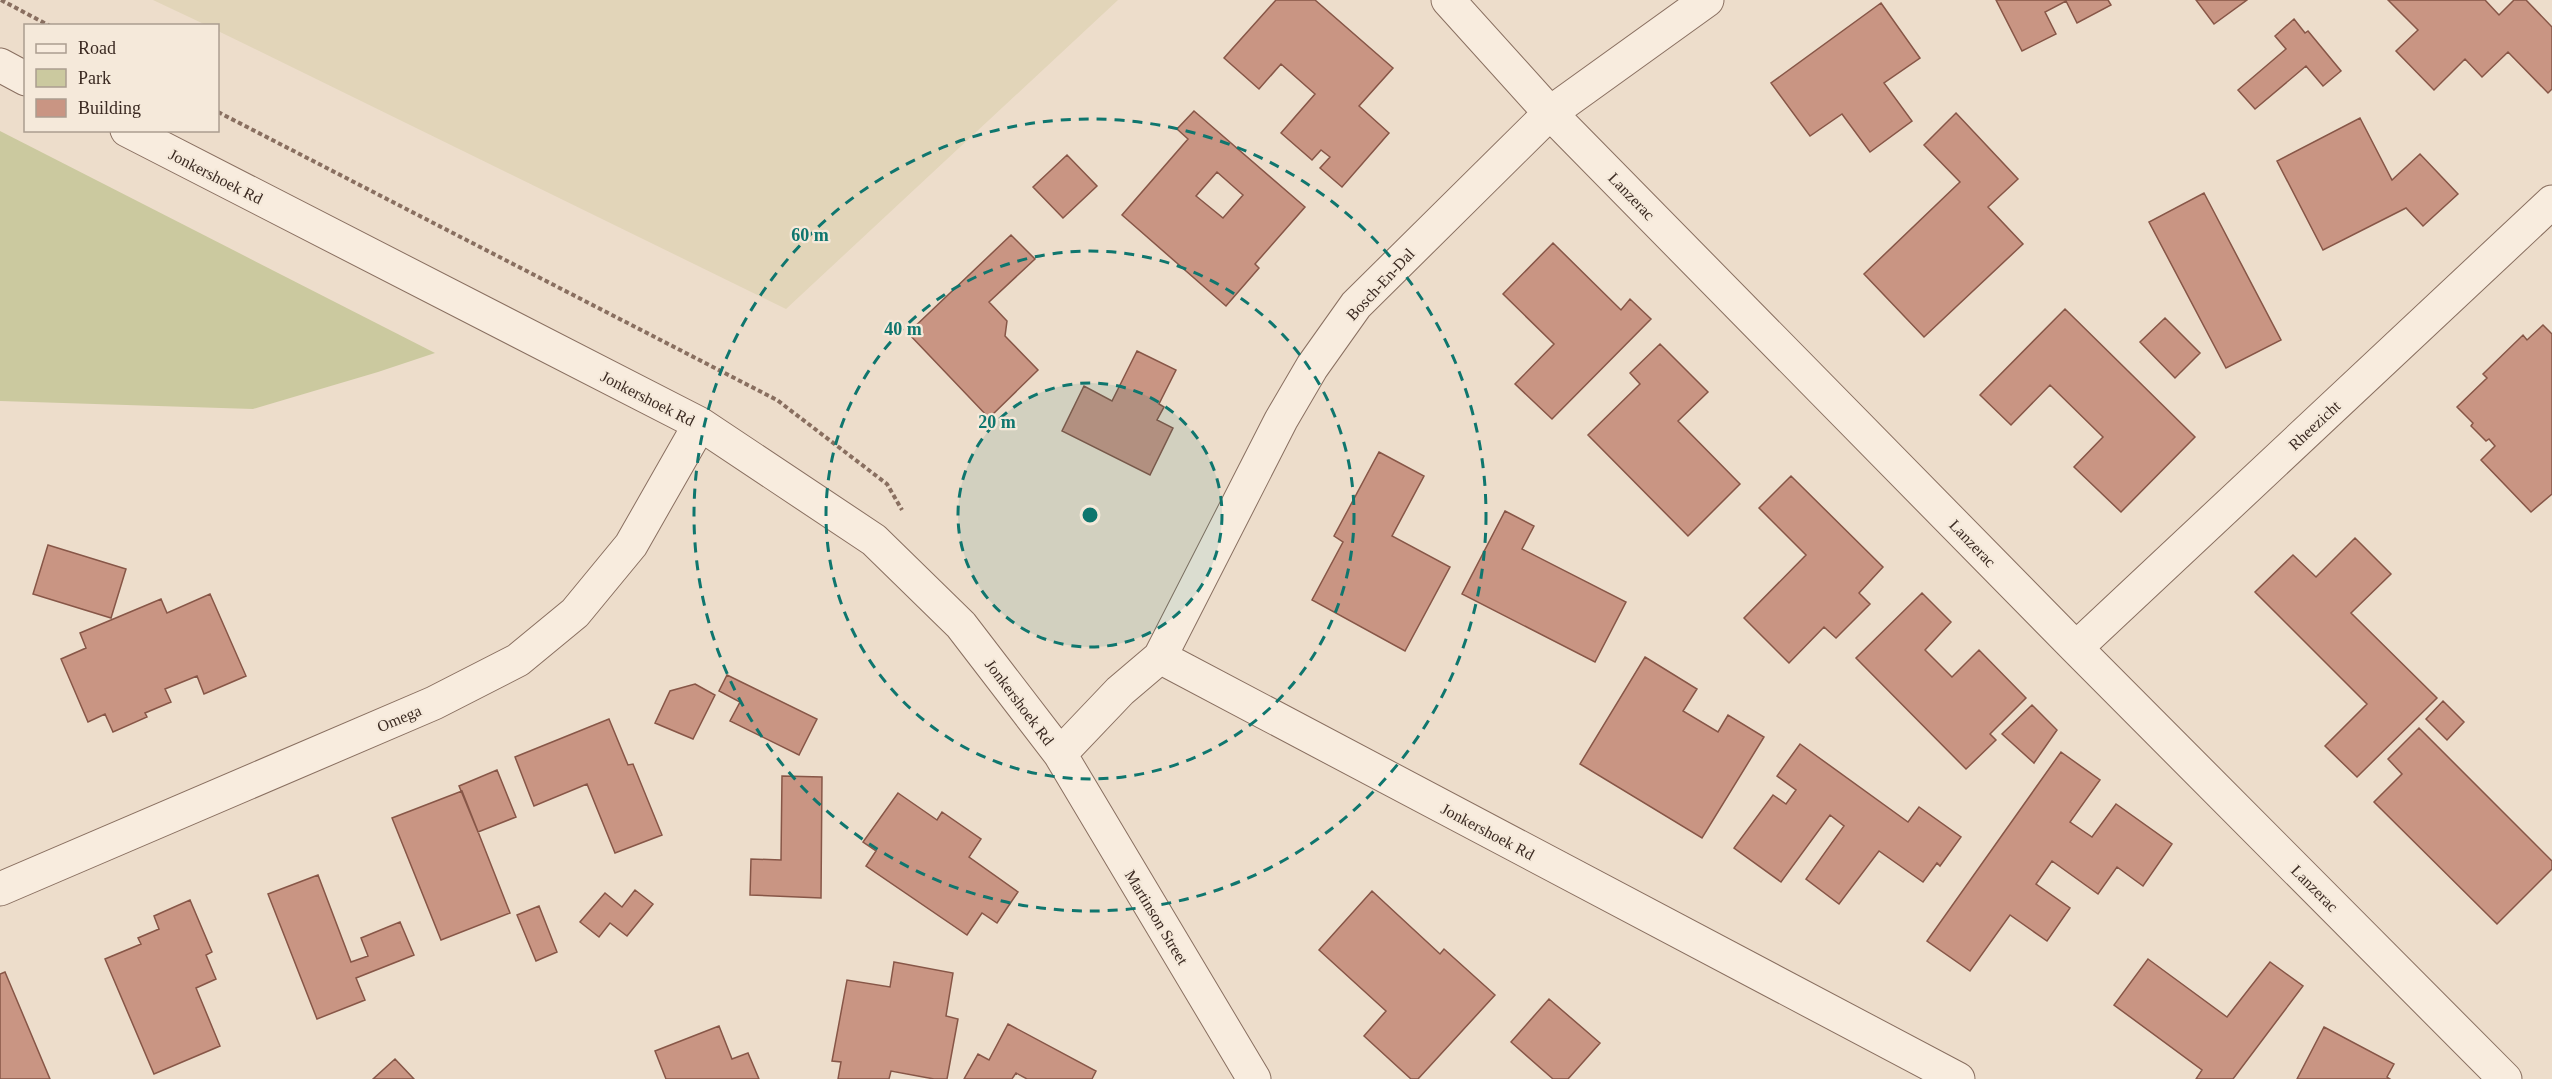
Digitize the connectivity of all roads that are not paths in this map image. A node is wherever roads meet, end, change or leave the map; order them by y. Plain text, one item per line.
1 (1448, 0) edge
2 (1707, 0) edge
3 (0, 66) edge
4 (24, 78) edge
5 (1550, 113) junction
6 (131, 132) edge
7 (2552, 202) edge
8 (700, 424) junction
9 (2076, 648) junction
10 (1160, 657) junction
11 (1060, 754) junction
12 (0, 889) edge
13 (1254, 1079) edge
14 (1958, 1079) edge
15 (2505, 1079) edge

1 - 5 street, Lanzerac
2 - 5 street, Bosch-En-Dal
3 - 4 street
5 - 9 street, Lanzerac
5 - 10 street, Bosch-En-Dal
6 - 8 street, Jonkershoek Rd
7 - 9 street, Rheezicht
8 - 11 street, Jonkershoek Rd
8 - 12 street, Omega
9 - 15 street, Lanzerac
10 - 11 street, Jonkershoek Rd
10 - 14 street, Jonkershoek Rd
11 - 13 street, Martinson Street

